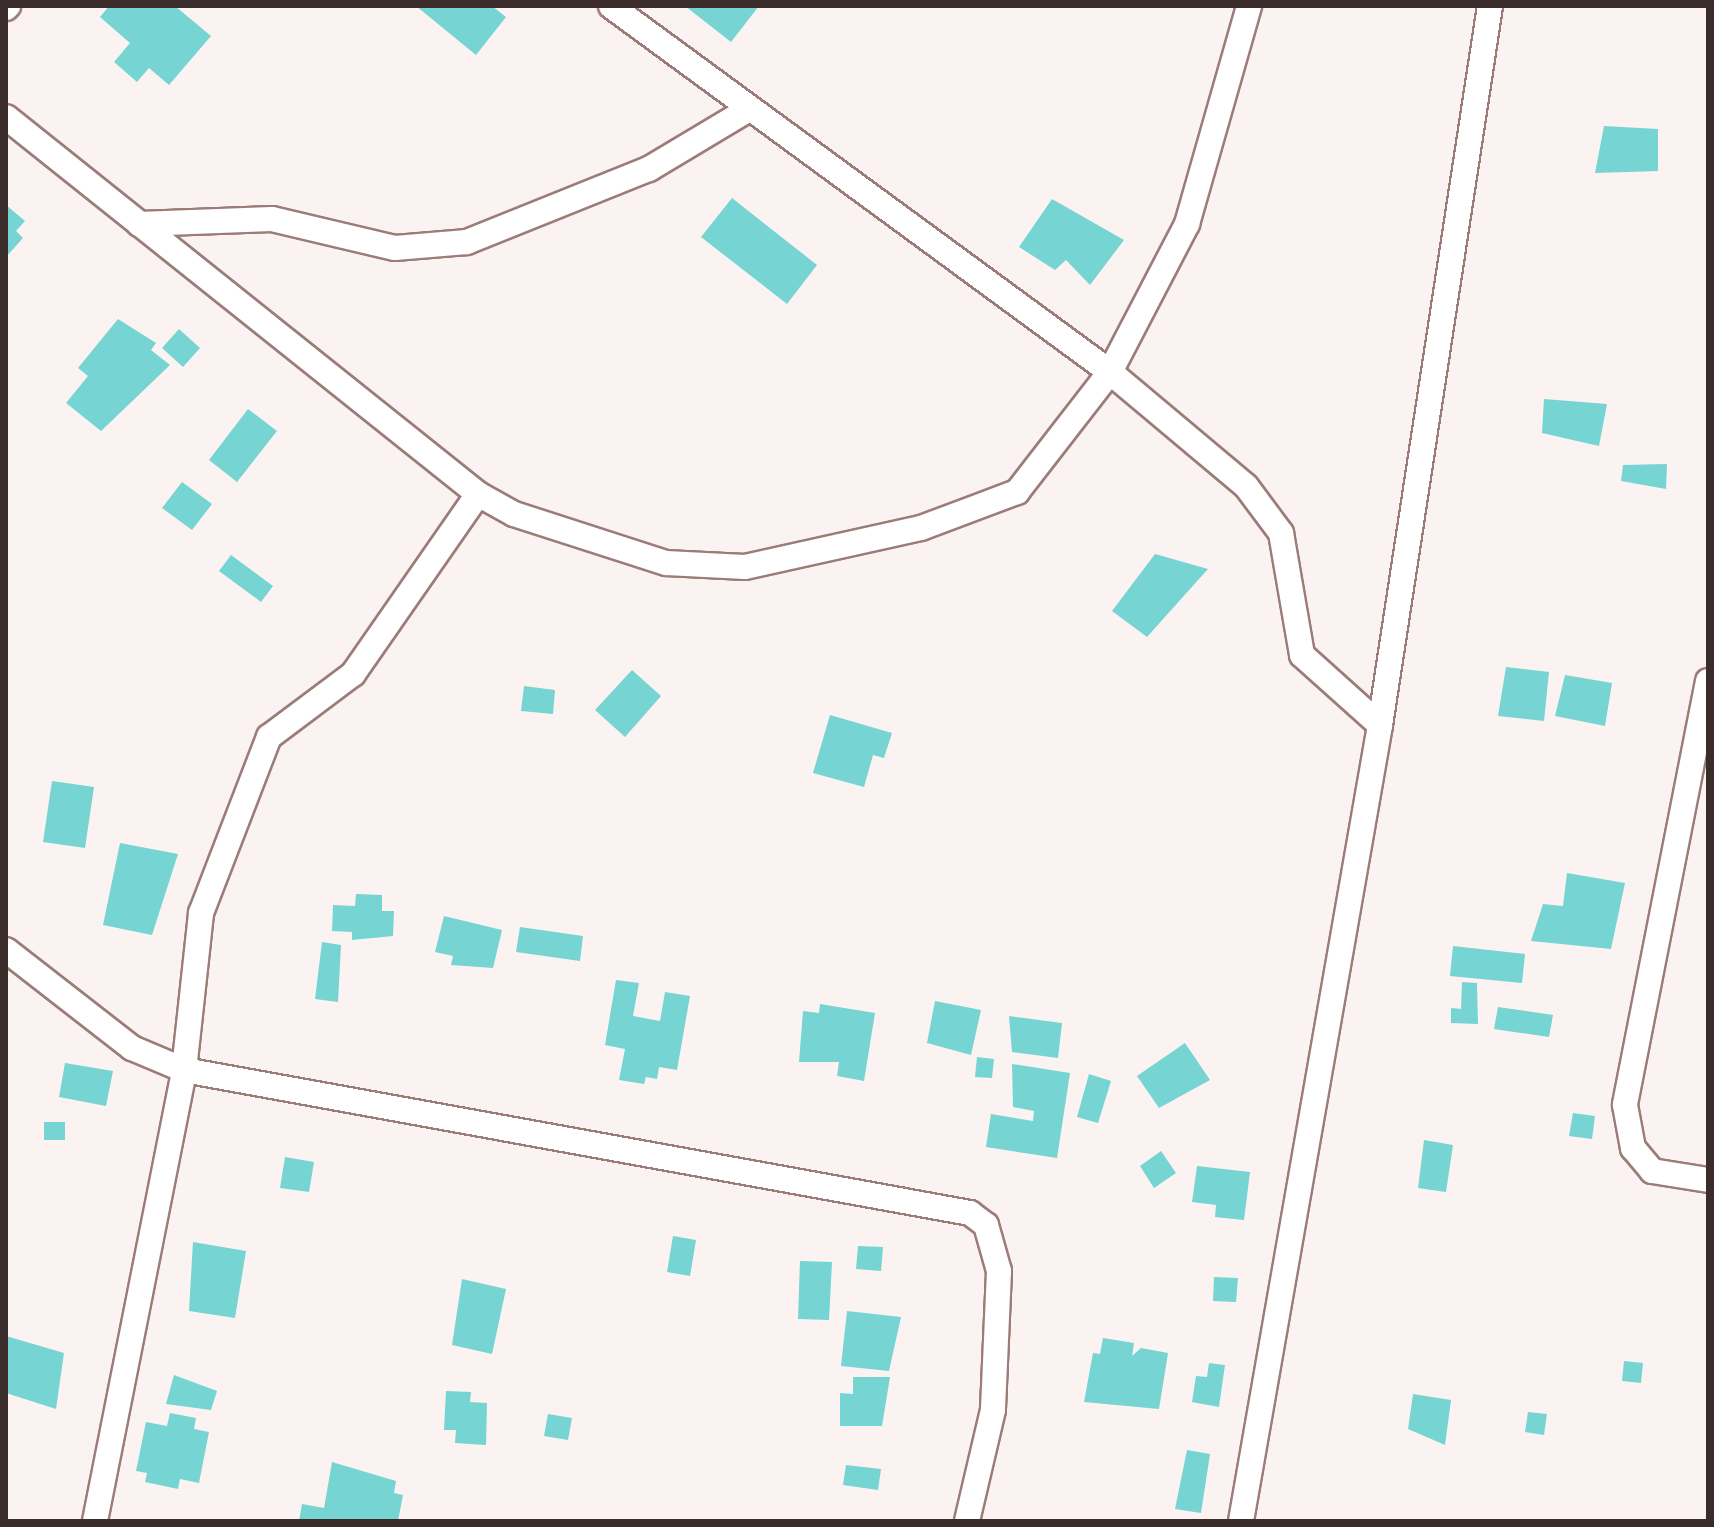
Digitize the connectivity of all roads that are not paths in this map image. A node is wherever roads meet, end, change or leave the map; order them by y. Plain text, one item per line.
1 (611, 6) edge
2 (1249, 6) edge
3 (1490, 6) edge
4 (746, 111) junction
5 (6, 117) edge
6 (139, 224) junction
7 (1110, 372) junction
8 (478, 494) junction
9 (1708, 681) edge
10 (1380, 725) junction
11 (6, 950) edge
12 (184, 1070) junction
13 (1708, 1180) edge
14 (95, 1521) edge
15 (967, 1521) edge
16 (1241, 1521) edge

1 - 4 street
2 - 7 street
3 - 10 street
4 - 6 street
4 - 7 street
5 - 6 street
6 - 8 street
7 - 8 street
7 - 10 street
8 - 12 street
9 - 13 street
10 - 16 street
11 - 12 street
12 - 14 street
12 - 15 street

